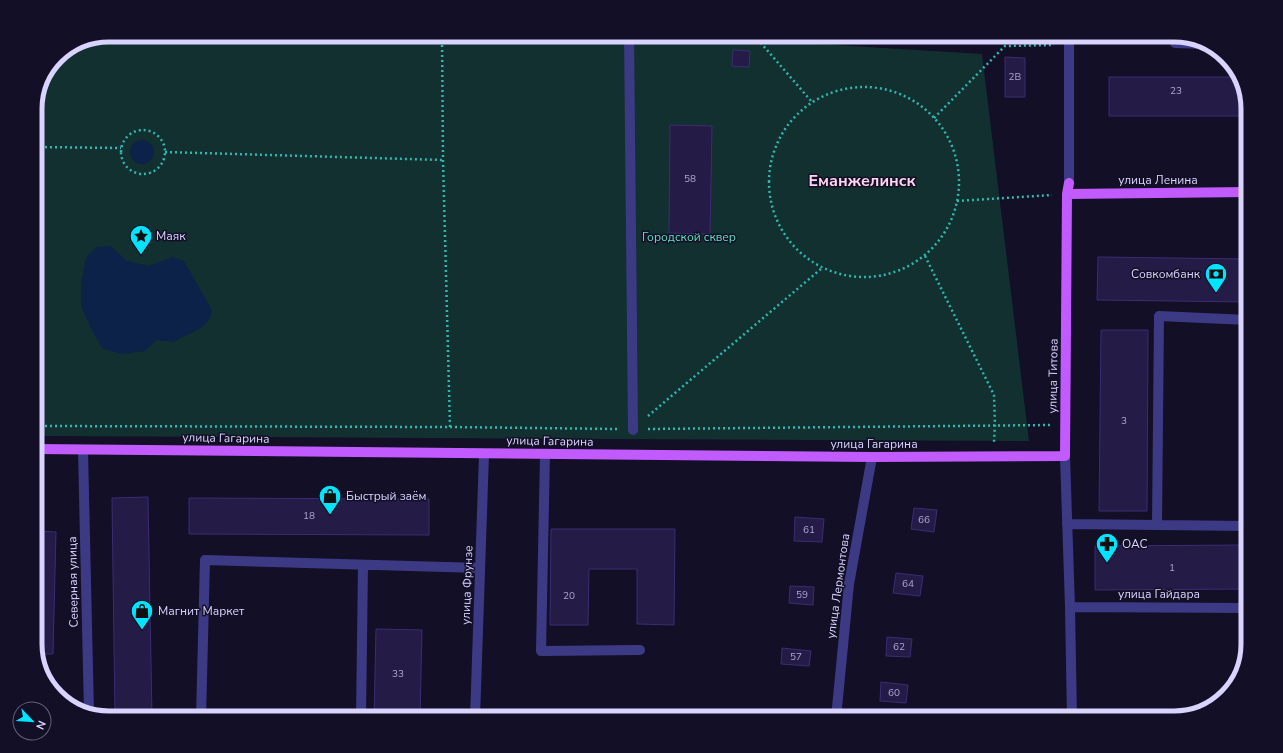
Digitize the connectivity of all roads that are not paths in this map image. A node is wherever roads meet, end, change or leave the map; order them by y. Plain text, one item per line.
1 (629, 42) edge
2 (1068, 42) edge
3 (1175, 42) edge
4 (1186, 43) edge
5 (1069, 182) joint
6 (1241, 192) edge
7 (1067, 194) junction
8 (1241, 320) edge
9 (633, 430) road end
10 (42, 449) edge
11 (83, 450) junction
12 (484, 454) junction
13 (545, 454) junction
14 (1065, 456) junction
15 (872, 457) junction
16 (1067, 524) junction
17 (1157, 525) junction
18 (1241, 526) edge
19 (363, 565) junction
20 (480, 568) junction
21 (1070, 607) junction
22 (1241, 608) edge
23 (640, 650) dead end
24 (89, 708) edge
25 (201, 711) edge
26 (361, 711) edge
27 (475, 711) edge
28 (837, 711) edge
29 (1072, 711) edge

1 - 9 street
2 - 5 street, улица Титова
3 - 4 street
5 - 7 main road, улица Титова
6 - 7 main road, улица Ленина
7 - 14 main road, улица Титова
8 - 17 street
10 - 11 main road, улица Гагарина
11 - 12 main road, улица Гагарина
11 - 24 street, Северная улица
12 - 13 main road, улица Гагарина
12 - 20 street, улица Фрунзе
13 - 15 main road, улица Гагарина
13 - 23 street
14 - 15 main road, улица Гагарина
14 - 16 street, улица Титова
15 - 28 street, улица Лермонтова
16 - 17 street
16 - 21 street, улица Титова
17 - 18 street
19 - 20 street
19 - 25 street
19 - 26 street
20 - 27 street, улица Фрунзе
21 - 22 street, улица Гайдара
21 - 29 street, улица Титова

